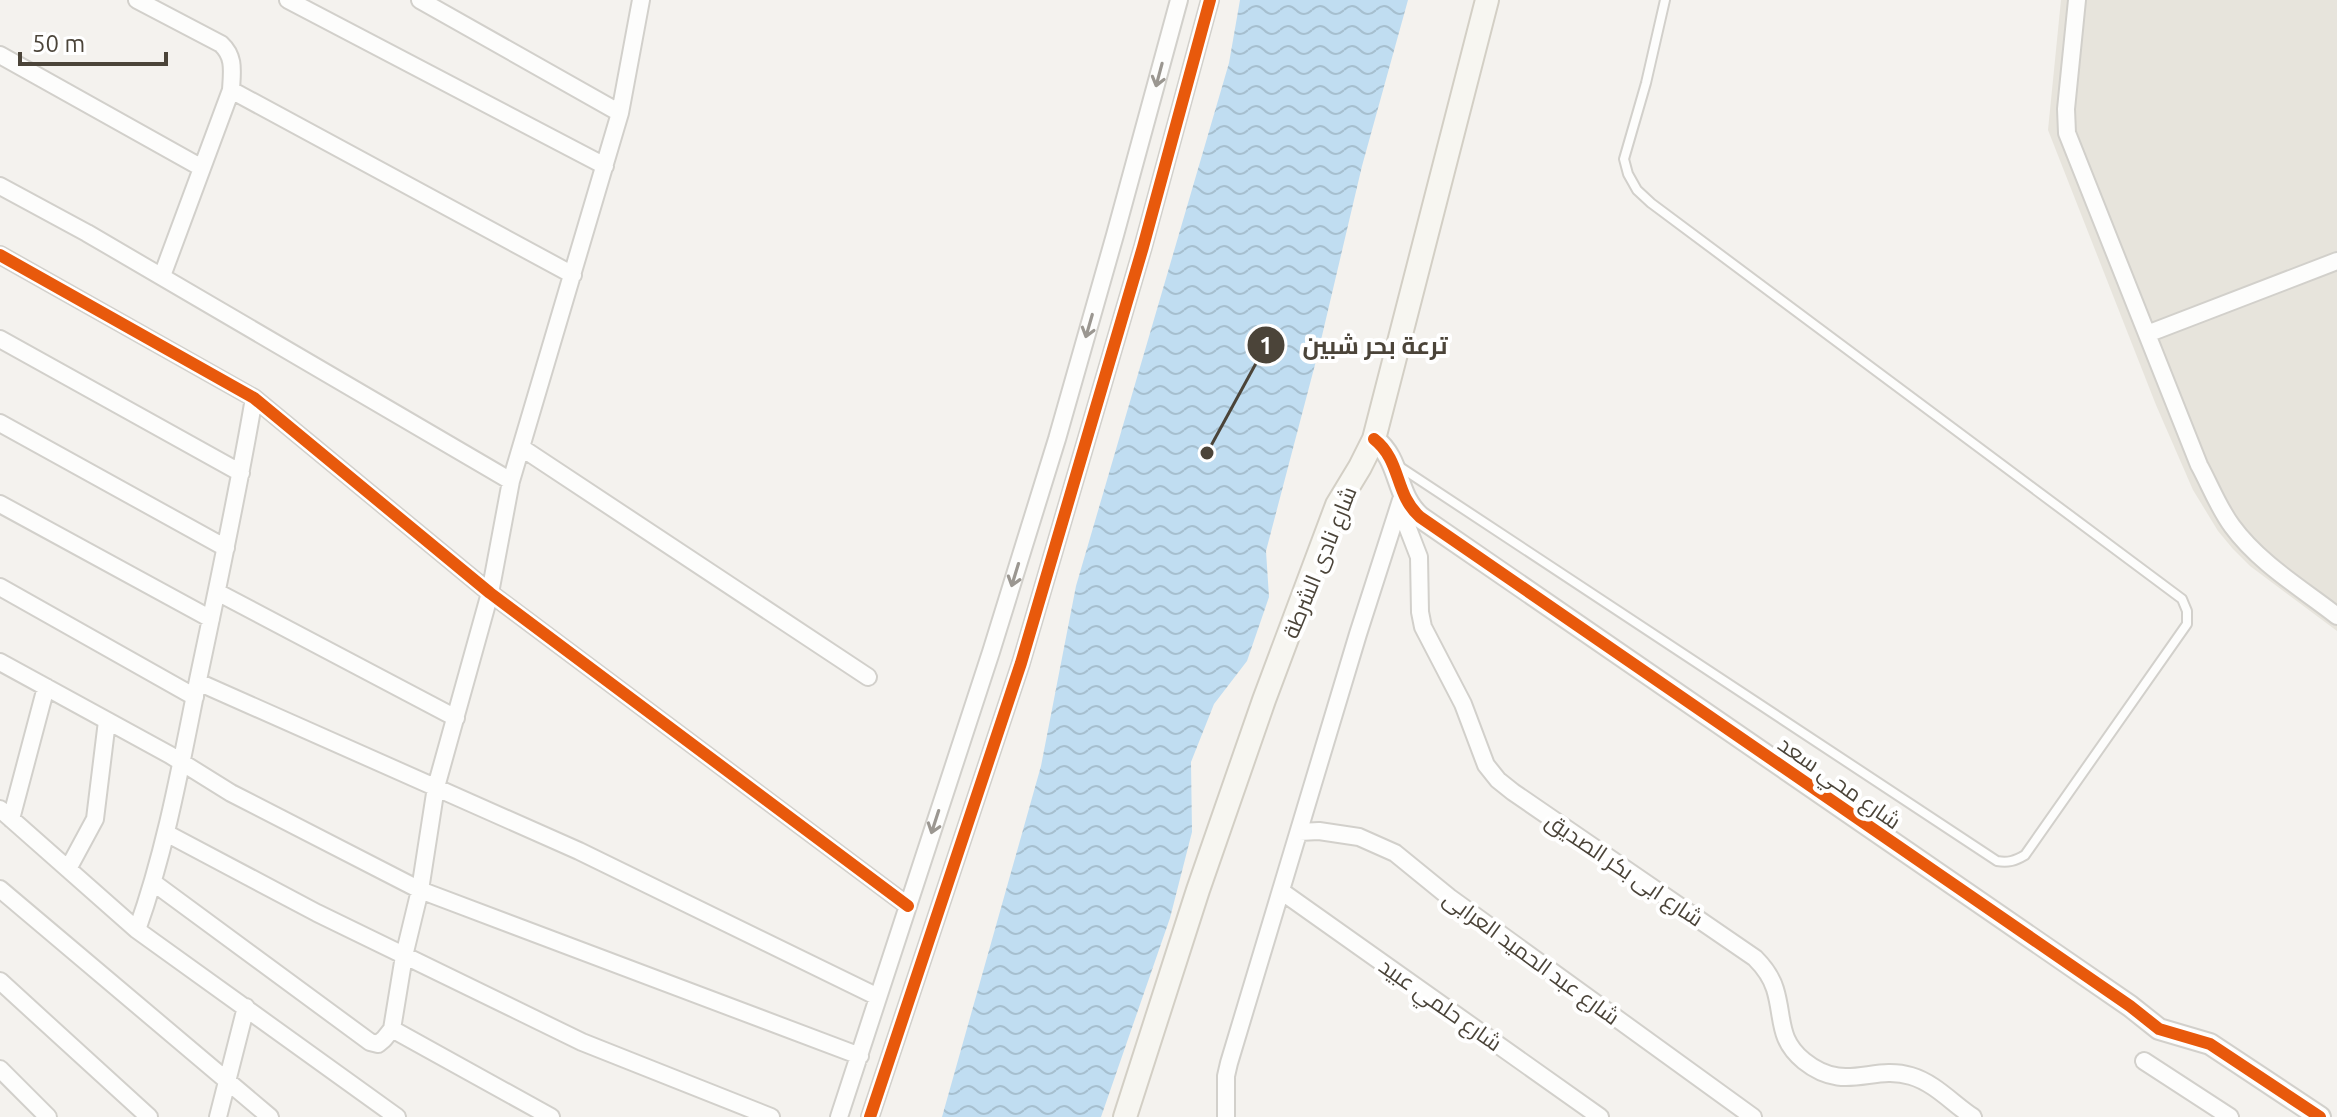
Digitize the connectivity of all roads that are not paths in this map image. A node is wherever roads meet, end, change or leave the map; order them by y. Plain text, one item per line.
1 (137, 0) edge
2 (288, 0) edge
3 (420, 0) edge
4 (641, 0) edge
5 (1179, 0) edge
6 (1210, 0) edge
7 (1487, 0) edge
8 (1665, 0) edge
9 (2077, 0) edge
10 (0, 55) edge
11 (231, 90) junction
12 (620, 113) junction
13 (605, 166) junction
14 (202, 168) junction
15 (0, 186) edge
16 (0, 255) edge
17 (2337, 261) edge
18 (573, 275) junction
19 (162, 276) junction
20 (2147, 334) junction
21 (0, 339) edge
22 (254, 398) junction
23 (0, 423) edge
24 (1374, 439) junction
25 (522, 448) junction
26 (1393, 462) junction
27 (241, 473) junction
28 (511, 481) junction
29 (1403, 495) junction
30 (0, 504) edge
31 (226, 548) junction
32 (0, 587) edge
33 (217, 592) junction
34 (490, 593) junction
35 (2337, 616) edge
36 (211, 619) junction
37 (0, 662) edge
38 (868, 677) dead end
39 (46, 687) junction
40 (196, 690) junction
41 (456, 718) junction
42 (107, 721) junction
43 (182, 762) junction
44 (436, 787) junction
45 (6, 814) edge
46 (1299, 832) junction
47 (166, 833) junction
48 (68, 869) junction
49 (154, 883) junction
50 (0, 889) edge
51 (420, 890) junction
52 (1281, 891) junction
53 (908, 906) junction
54 (137, 930) junction
55 (404, 956) junction
56 (0, 981) edge
57 (878, 997) junction
58 (246, 1007) junction
59 (392, 1029) junction
60 (860, 1056) junction
61 (2144, 1061) dead end
62 (0, 1069) edge
63 (228, 1080) junction
64 (48, 1117) edge
65 (149, 1117) edge
66 (218, 1117) edge
67 (270, 1117) edge
68 (397, 1117) edge
69 (551, 1117) edge
70 (771, 1117) edge
71 (839, 1117) edge
72 (870, 1117) edge
73 (1125, 1117) edge
74 (1226, 1117) edge
75 (1600, 1117) edge
76 (1753, 1117) edge
77 (1973, 1117) edge
78 (2230, 1117) edge
79 (2320, 1117) edge

1 - 11 street
2 - 13 street
3 - 12 street
4 - 12 street
5 -> 53 street
6 - 72 street
7 - 24 main road, شارع نادى الشرطة
8 - 26 lane
9 - 20 street
10 - 14 street
11 - 14 street
11 - 18 street
12 - 13 street
13 - 18 street
14 - 19 street
15 - 19 street
16 - 22 street
17 - 20 street
18 - 25 street
19 - 28 street
20 - 35 street
21 - 27 street
22 - 27 street
22 - 34 street
23 - 31 street
24 - 26 street, شارع محي سعد
24 - 73 main road, شارع نادى الشرطة
25 - 28 street
25 - 38 street
26 - 29 street, شارع محي سعد
27 - 31 street
28 - 34 street
29 - 46 street
29 - 77 street, شارع ابى بكر الصديق
29 - 79 street, شارع محي سعد
30 - 36 street
31 - 33 street
32 - 40 street
33 - 36 street
33 - 41 street
34 - 41 street
34 - 53 street
36 - 40 street
37 - 39 street
39 - 42 street
39 - 45 street
40 - 43 street
40 - 44 street
41 - 44 street
42 - 43 street
42 - 48 street
43 - 47 street
43 - 51 street
44 - 51 street
44 - 57 street
45 - 48 street
46 - 52 street
46 - 76 street, شارع عبد الحميد العرابى
47 - 49 street
47 - 55 street
48 - 54 street
49 - 54 street
49 - 59 street
50 - 63 street
51 - 55 street
51 - 60 street
52 - 74 street
52 - 75 street, شارع حلمي عبيد
53 - 57 street
54 - 58 street
55 - 59 street
55 - 70 street
56 - 65 street
57 - 60 street
58 - 63 street
58 - 68 street
59 - 69 street
60 - 71 street
61 - 78 street
62 - 64 street
63 - 66 street
63 - 67 street

